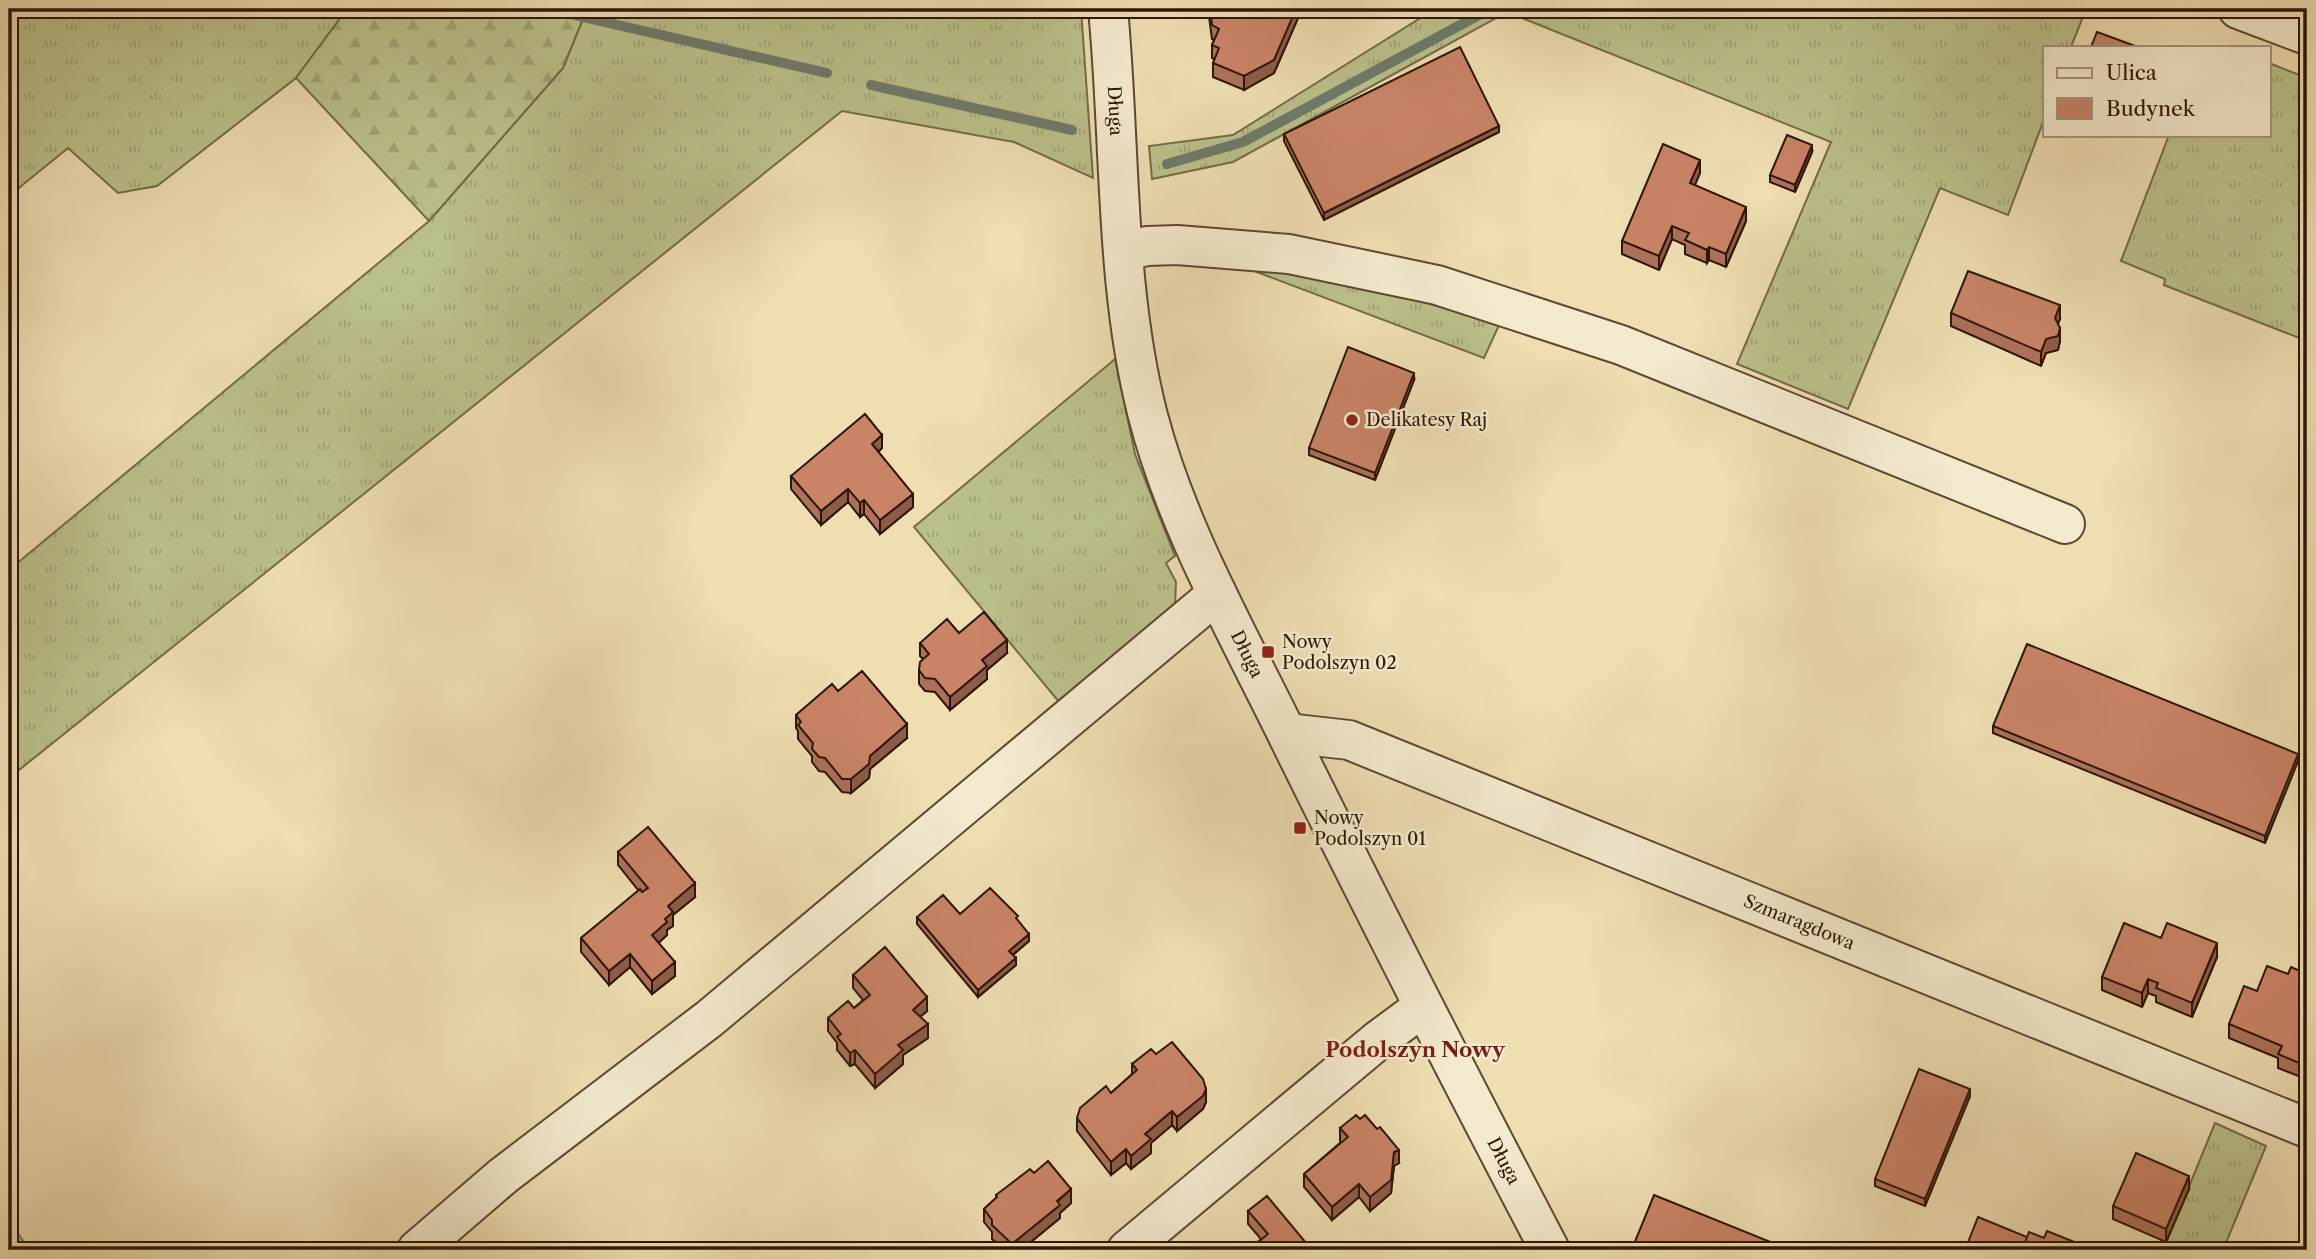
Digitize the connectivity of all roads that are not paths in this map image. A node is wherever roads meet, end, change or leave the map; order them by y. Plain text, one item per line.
1 (1108, 9) edge
2 (2238, 9) edge
3 (2307, 35) edge
4 (1125, 251) junction
5 (2065, 524) dead end
6 (1217, 594) junction
7 (1287, 733) junction
8 (1423, 1007) junction
9 (2307, 1128) edge
10 (417, 1250) edge
11 (1127, 1250) edge
12 (1550, 1250) edge

1 - 4 street, Długa
2 - 3 street
4 - 5 street
4 - 6 street, Długa
6 - 7 street, Długa
6 - 10 street
7 - 8 street, Długa
7 - 9 street, Szmaragdowa
8 - 11 street
8 - 12 street, Długa

